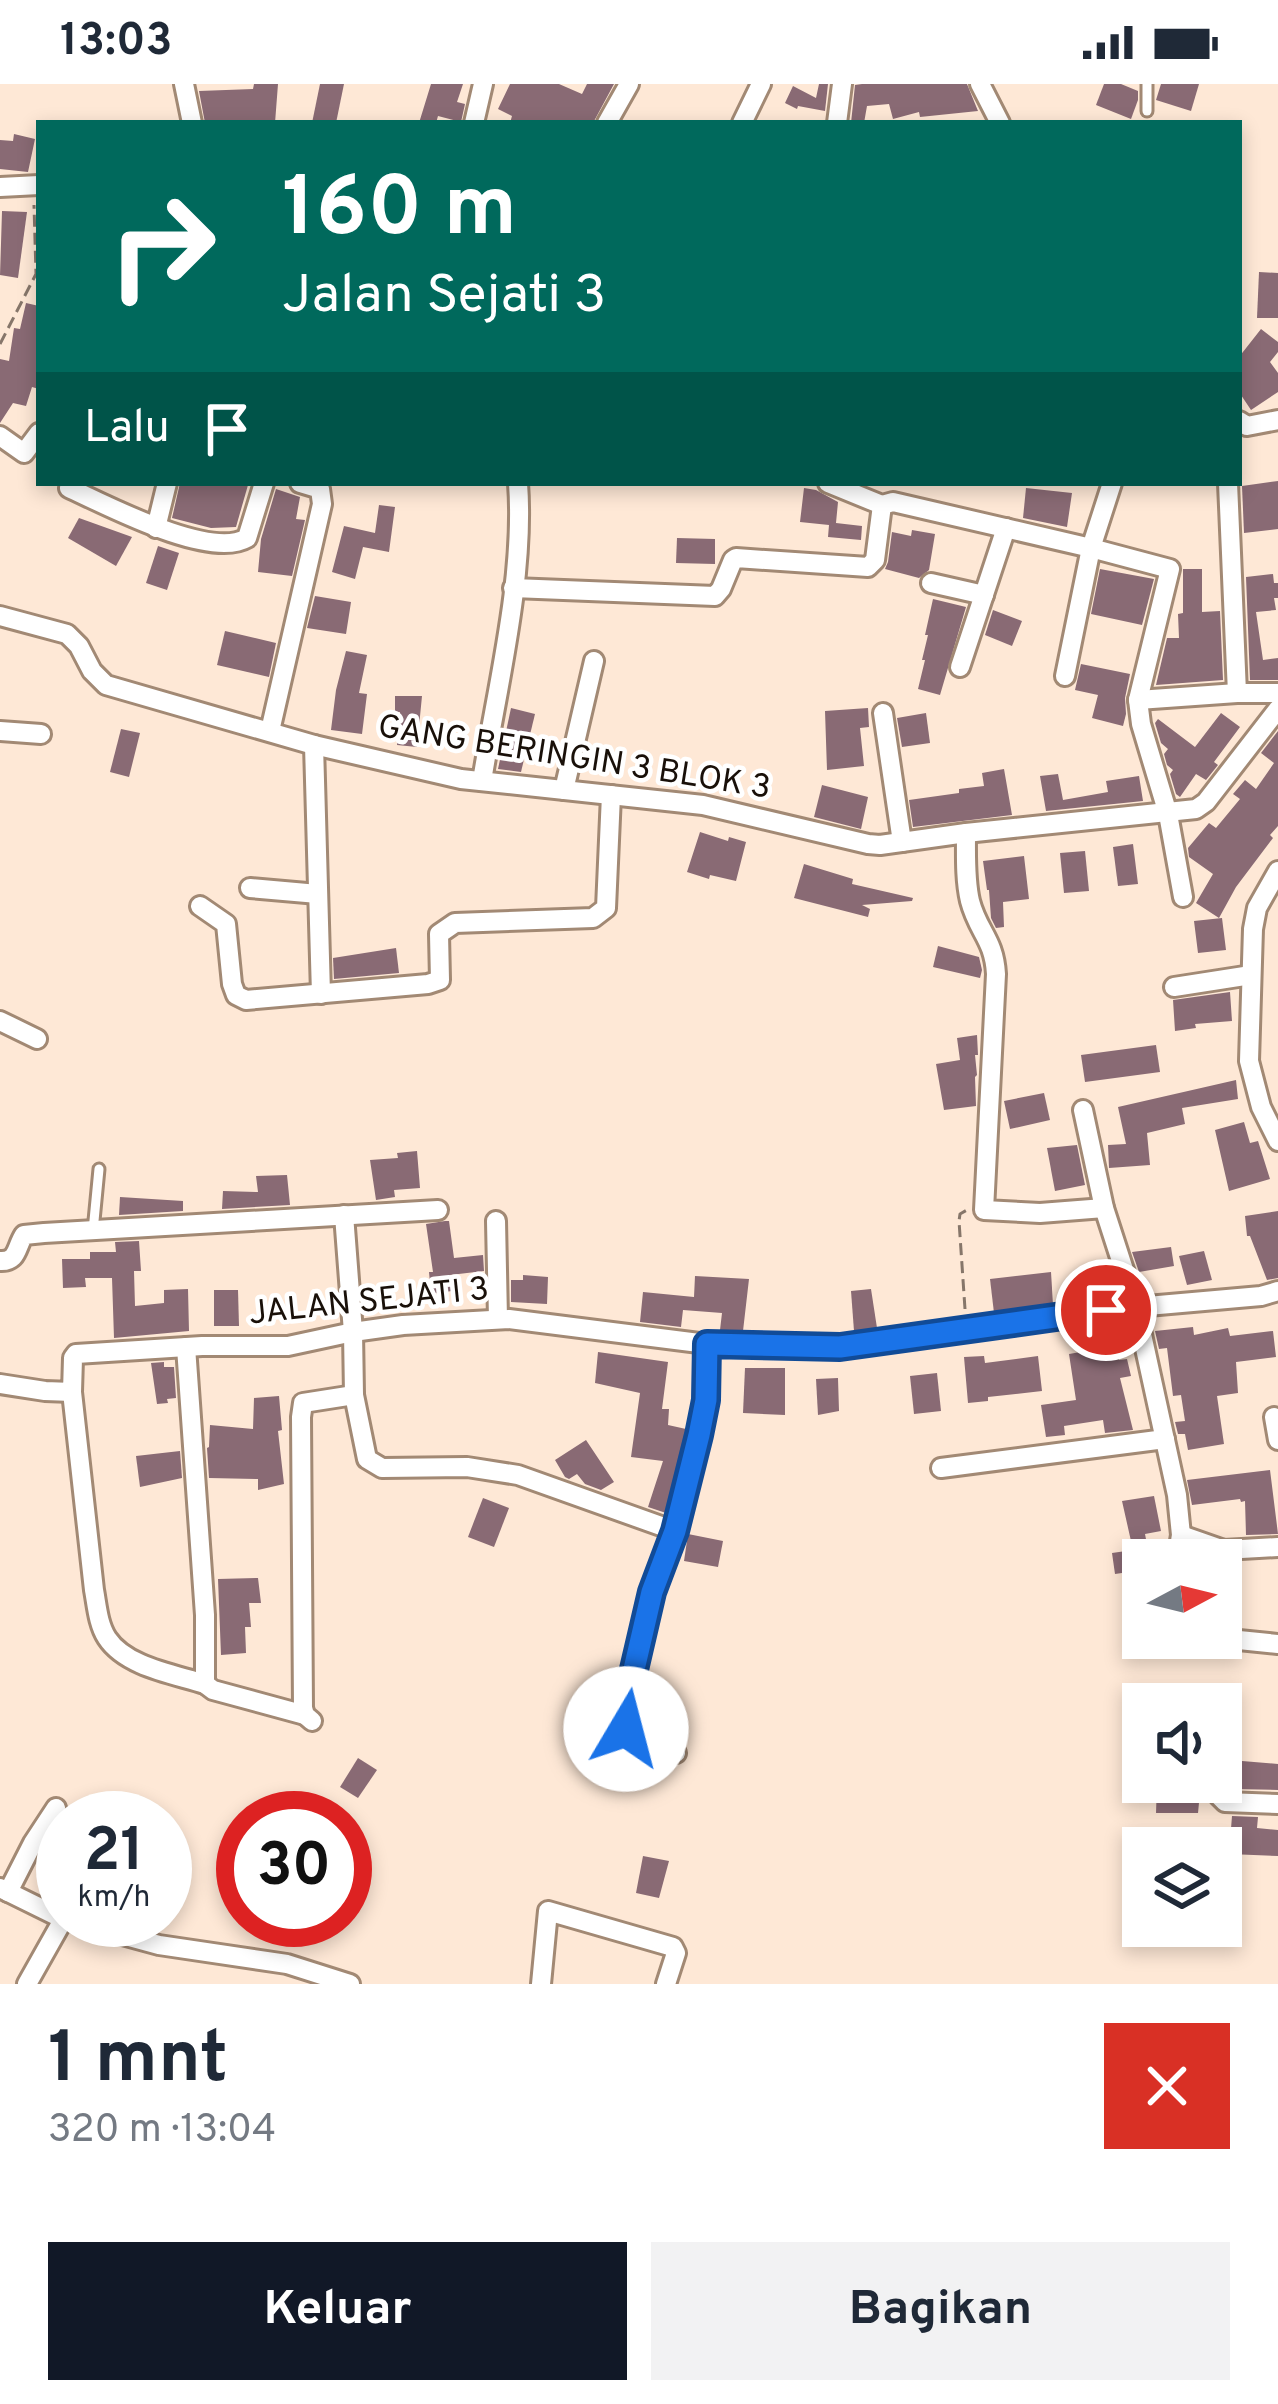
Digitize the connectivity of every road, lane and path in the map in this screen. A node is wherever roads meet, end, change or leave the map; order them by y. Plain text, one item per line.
1 (184, 84) edge
2 (483, 84) edge
3 (629, 84) edge
4 (761, 84) edge
5 (842, 84) edge
6 (980, 84) edge
7 (1148, 84) edge
8 (1147, 111) dead end
9 (191, 120) edge
10 (475, 120) edge
11 (609, 120) edge
12 (743, 120) edge
13 (837, 120) edge
14 (998, 120) edge
15 (36, 185) edge
16 (0, 187) edge
17 (0, 344) edge
18 (1278, 420) edge
19 (1242, 424) edge
20 (0, 436) edge
21 (36, 437) edge
22 (166, 486) edge
23 (263, 486) edge
24 (312, 486) edge
25 (518, 486) edge
26 (835, 486) edge
27 (1111, 486) edge
28 (1228, 486) edge
29 (69, 488) dead end
30 (882, 505) junction
31 (1006, 527) junction
32 (156, 528) junction
33 (1091, 548) junction
34 (932, 583) dead end
35 (513, 588) junction
36 (984, 595) junction
37 (0, 616) edge
38 (594, 661) dead end
39 (960, 668) dead end
40 (1065, 676) dead end
41 (1237, 693) junction
42 (1278, 693) edge
43 (1138, 700) junction
44 (1278, 709) edge
45 (883, 713) dead end
46 (0, 731) edge
47 (270, 731) junction
48 (41, 734) dead end
49 (314, 745) junction
50 (482, 781) junction
51 (564, 790) junction
52 (611, 795) junction
53 (1168, 814) junction
54 (966, 833) junction
55 (902, 842) junction
56 (1278, 871) edge
57 (250, 888) dead end
58 (318, 894) junction
59 (1183, 897) dead end
60 (200, 906) dead end
61 (1251, 975) junction
62 (1174, 987) dead end
63 (321, 994) junction
64 (0, 1021) edge
65 (37, 1039) dead end
66 (1083, 1110) dead end
67 (1278, 1141) edge
68 (99, 1168) dead end
69 (1105, 1208) junction
70 (438, 1210) dead end
71 (984, 1210) junction
72 (344, 1215) junction
73 (496, 1221) dead end
74 (93, 1231) junction
75 (0, 1261) edge
76 (1278, 1291) edge
77 (1136, 1307) junction
78 (498, 1319) junction
79 (967, 1329) junction
80 (352, 1332) junction
81 (707, 1344) junction
82 (186, 1347) junction
83 (0, 1384) edge
84 (72, 1392) junction
85 (354, 1395) junction
86 (1274, 1417) dead end
87 (1165, 1438) junction
88 (1278, 1440) edge
89 (941, 1468) dead end
90 (675, 1531) junction
91 (1181, 1535) junction
92 (1180, 1539) edge
93 (1192, 1539) edge
94 (1278, 1547) edge
95 (1242, 1549) edge
96 (1242, 1640) edge
97 (1278, 1644) edge
98 (205, 1684) junction
99 (676, 1753) dead end
100 (1242, 1803) edge
101 (1278, 1804) edge
102 (36, 1838) edge
103 (4, 1890) edge
104 (36, 1906) edge
105 (48, 1947) edge
106 (172, 1947) edge
107 (27, 1984) edge
108 (350, 1984) edge
109 (541, 1984) edge
110 (667, 1984) edge

1 - 9 street
2 - 10 street
3 - 11 street
4 - 12 street
5 - 13 street
6 - 14 street
7 - 8 lane
15 - 16 street
15 - 17 path
18 - 19 street
20 - 21 street
22 - 32 street
23 - 32 street
24 - 47 street
25 - 35 street
26 - 30 street
27 - 33 street
28 - 41 street
29 - 32 street
30 - 31 street
30 - 35 street
31 - 33 street
31 - 36 street
33 - 40 street
33 - 43 street
34 - 36 street
35 - 50 street
36 - 39 street
37 - 47 street, GANG BERINGIN 3 BLOK 3
38 - 51 street
41 - 42 street
41 - 43 street
43 - 53 street
44 - 53 street
45 - 55 street
46 - 48 street
47 - 49 street, GANG BERINGIN 3 BLOK 3
49 - 50 street, GANG BERINGIN 3 BLOK 3
49 - 58 street
50 - 51 street, GANG BERINGIN 3 BLOK 3
51 - 52 street, GANG BERINGIN 3 BLOK 3
52 - 55 street, GANG BERINGIN 3 BLOK 3
52 - 63 street
53 - 54 street, GANG BERINGIN 3 BLOK 3
53 - 59 street
54 - 55 street, GANG BERINGIN 3 BLOK 3
54 - 71 street
56 - 61 street
57 - 58 street
58 - 63 street
60 - 63 street
61 - 62 street
61 - 67 street
64 - 65 street
66 - 69 street
68 - 74 lane
69 - 71 street
69 - 77 street
70 - 72 street
71 - 79 path
72 - 74 street
72 - 80 street
73 - 78 street
74 - 75 street
76 - 77 street, JALAN SEJATI 3
77 - 79 street, JALAN SEJATI 3
77 - 87 street
78 - 80 street, JALAN SEJATI 3
78 - 81 street, JALAN SEJATI 3
79 - 81 street, JALAN SEJATI 3
80 - 82 street, JALAN SEJATI 3
80 - 85 street
81 - 90 street
82 - 84 street, JALAN SEJATI 3
82 - 98 street
83 - 84 street
84 - 98 street
85 - 90 street
85 - 98 street
86 - 88 street
87 - 89 street
87 - 91 street
90 - 99 street
91 - 92 street
91 - 93 street
94 - 95 street
96 - 97 street
100 - 101 street
102 - 103 street
103 - 104 street
105 - 107 street
106 - 108 street
109 - 110 street

